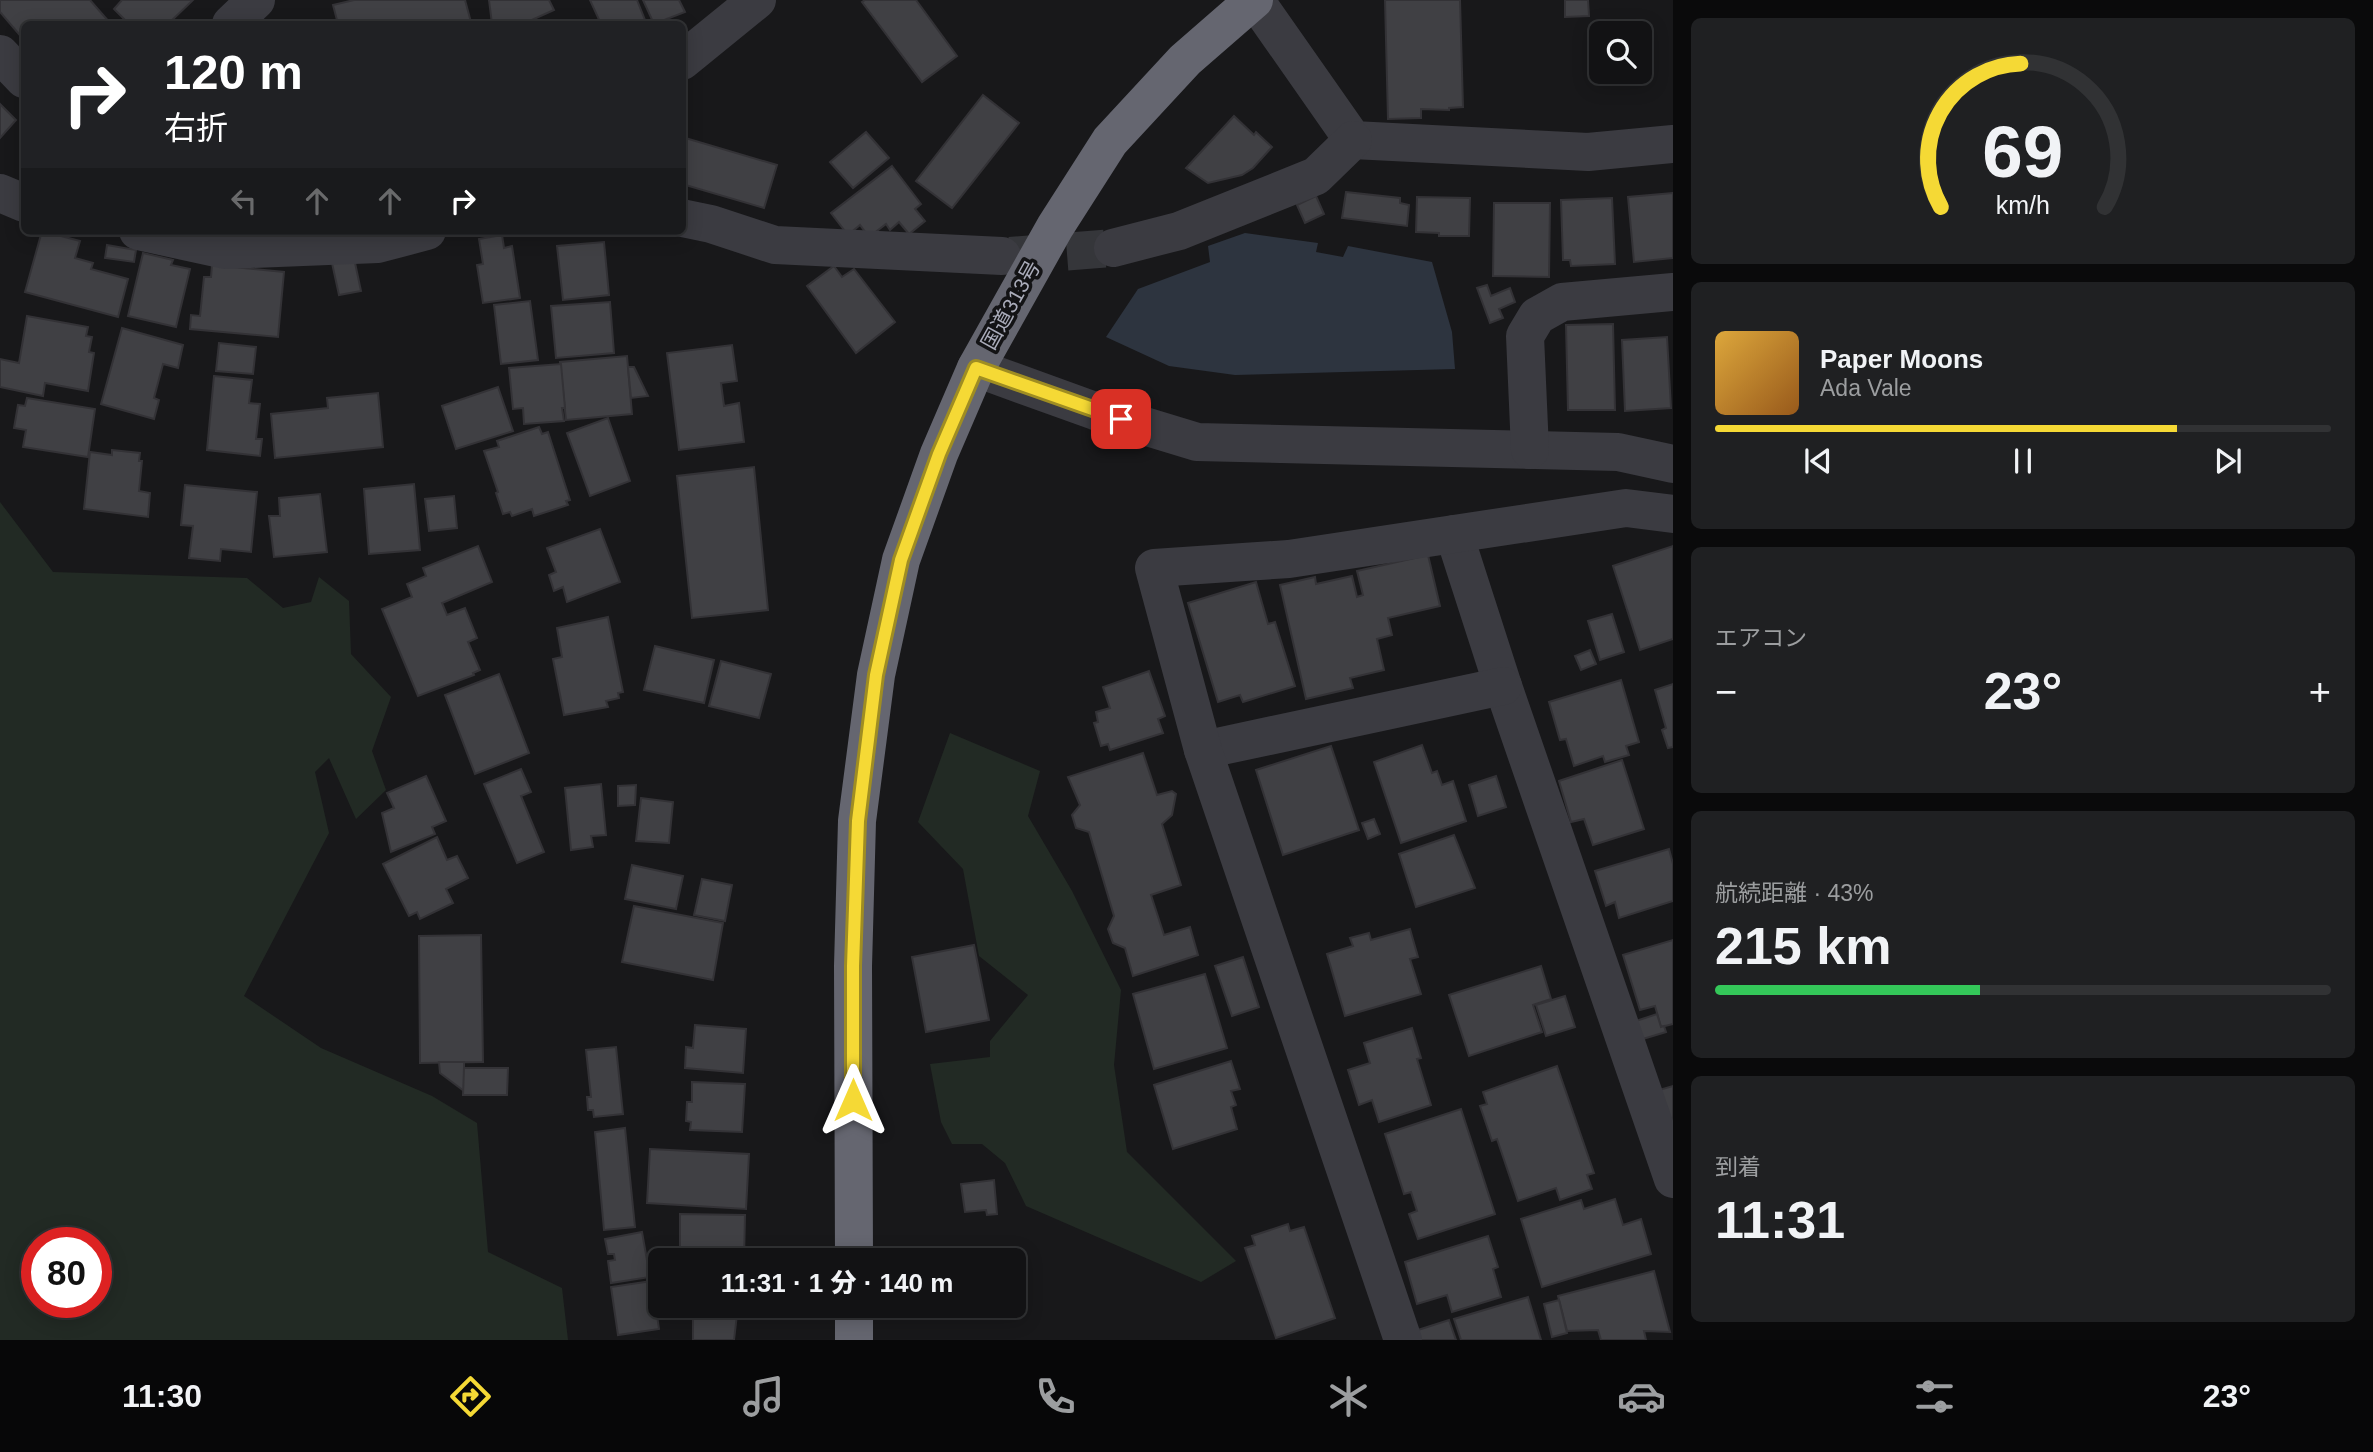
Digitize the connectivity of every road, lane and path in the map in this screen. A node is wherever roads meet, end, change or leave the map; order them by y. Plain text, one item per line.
1 (256, 0) edge
2 (757, 0) edge
3 (1255, 0) edge
4 (234, 21) edge
5 (0, 54) edge
6 (686, 58) edge
7 (21, 76) edge
8 (1353, 140) junction
9 (1673, 144) edge
10 (0, 193) edge
11 (21, 202) edge
12 (686, 219) edge
13 (156, 235) edge
14 (412, 235) edge
15 (1113, 248) tunnel mouth
16 (1002, 256) tunnel mouth
17 (1673, 292) edge
18 (976, 368) junction
19 (1530, 450) junction
20 (1673, 464) edge
21 (1673, 514) edge
22 (1454, 534) junction
23 (1503, 686) junction
24 (1203, 750) junction
25 (1673, 1178) edge
26 (854, 1248) edge
27 (854, 1318) edge
28 (854, 1340) edge
29 (1403, 1340) edge

1 - 4 street
2 - 6 street
3 - 8 street
3 - 18 highway, 国道313号
5 - 7 street
8 - 9 street
8 - 15 street
10 - 11 street
12 - 16 street
13 - 14 street
17 - 19 street
18 - 19 street
18 - 26 highway, 国道313号
19 - 20 street
21 - 22 street
22 - 23 street
22 - 24 street
23 - 24 street
23 - 25 street
24 - 29 street
27 - 28 highway

